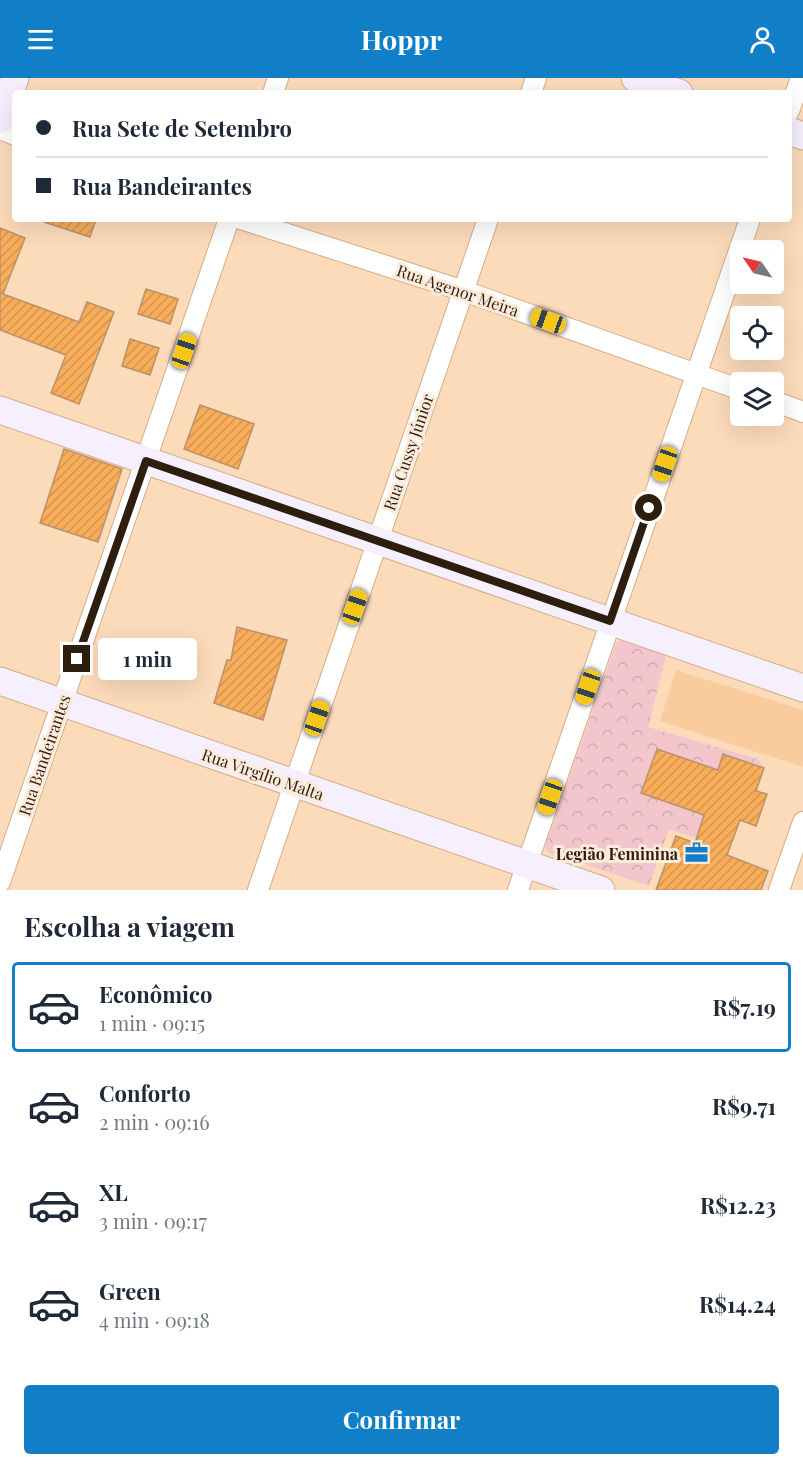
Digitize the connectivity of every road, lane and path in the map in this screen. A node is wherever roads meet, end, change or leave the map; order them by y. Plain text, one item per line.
1 (15, 78) edge
2 (635, 78) edge
3 (801, 78) edge
4 (670, 90) edge
5 (792, 103) edge
6 (0, 120) edge
7 (228, 222) edge
8 (250, 222) edge
9 (487, 222) edge
10 (749, 222) edge
11 (464, 291) junction
12 (696, 374) junction
13 (730, 386) edge
14 (784, 405) edge
15 (0, 410) edge
16 (803, 412) edge
17 (146, 461) junction
18 (378, 540) junction
19 (610, 621) junction
20 (0, 681) edge
21 (803, 688) edge
22 (62, 703) junction
23 (295, 785) junction
24 (803, 822) edge
25 (527, 864) junction
26 (0, 882) edge
27 (258, 890) edge
28 (518, 890) edge
29 (601, 890) edge
30 (779, 890) edge

1 - 6 street
2 - 4 street
3 - 5 street
7 - 17 street, Rua Bandeirantes
8 - 11 street, Rua Agenor Meira
9 - 11 street, Rua Cussy Júnior
10 - 12 street
11 - 12 street, Rua Agenor Meira
11 - 18 street, Rua Cussy Júnior
12 - 13 street, Rua Agenor Meira
12 - 19 street
14 - 16 street
15 - 17 street
17 - 18 street
17 - 22 street, Rua Bandeirantes
18 - 19 street
18 - 23 street, Rua Cussy Júnior
19 - 21 street
19 - 25 street
20 - 22 street, Rua Virgílio Malta
22 - 23 street, Rua Virgílio Malta
22 - 26 street, Rua Bandeirantes
23 - 25 street, Rua Virgílio Malta
23 - 27 street, Rua Cussy Júnior
24 - 30 street
25 - 28 street
25 - 29 street, Rua Virgílio Malta

